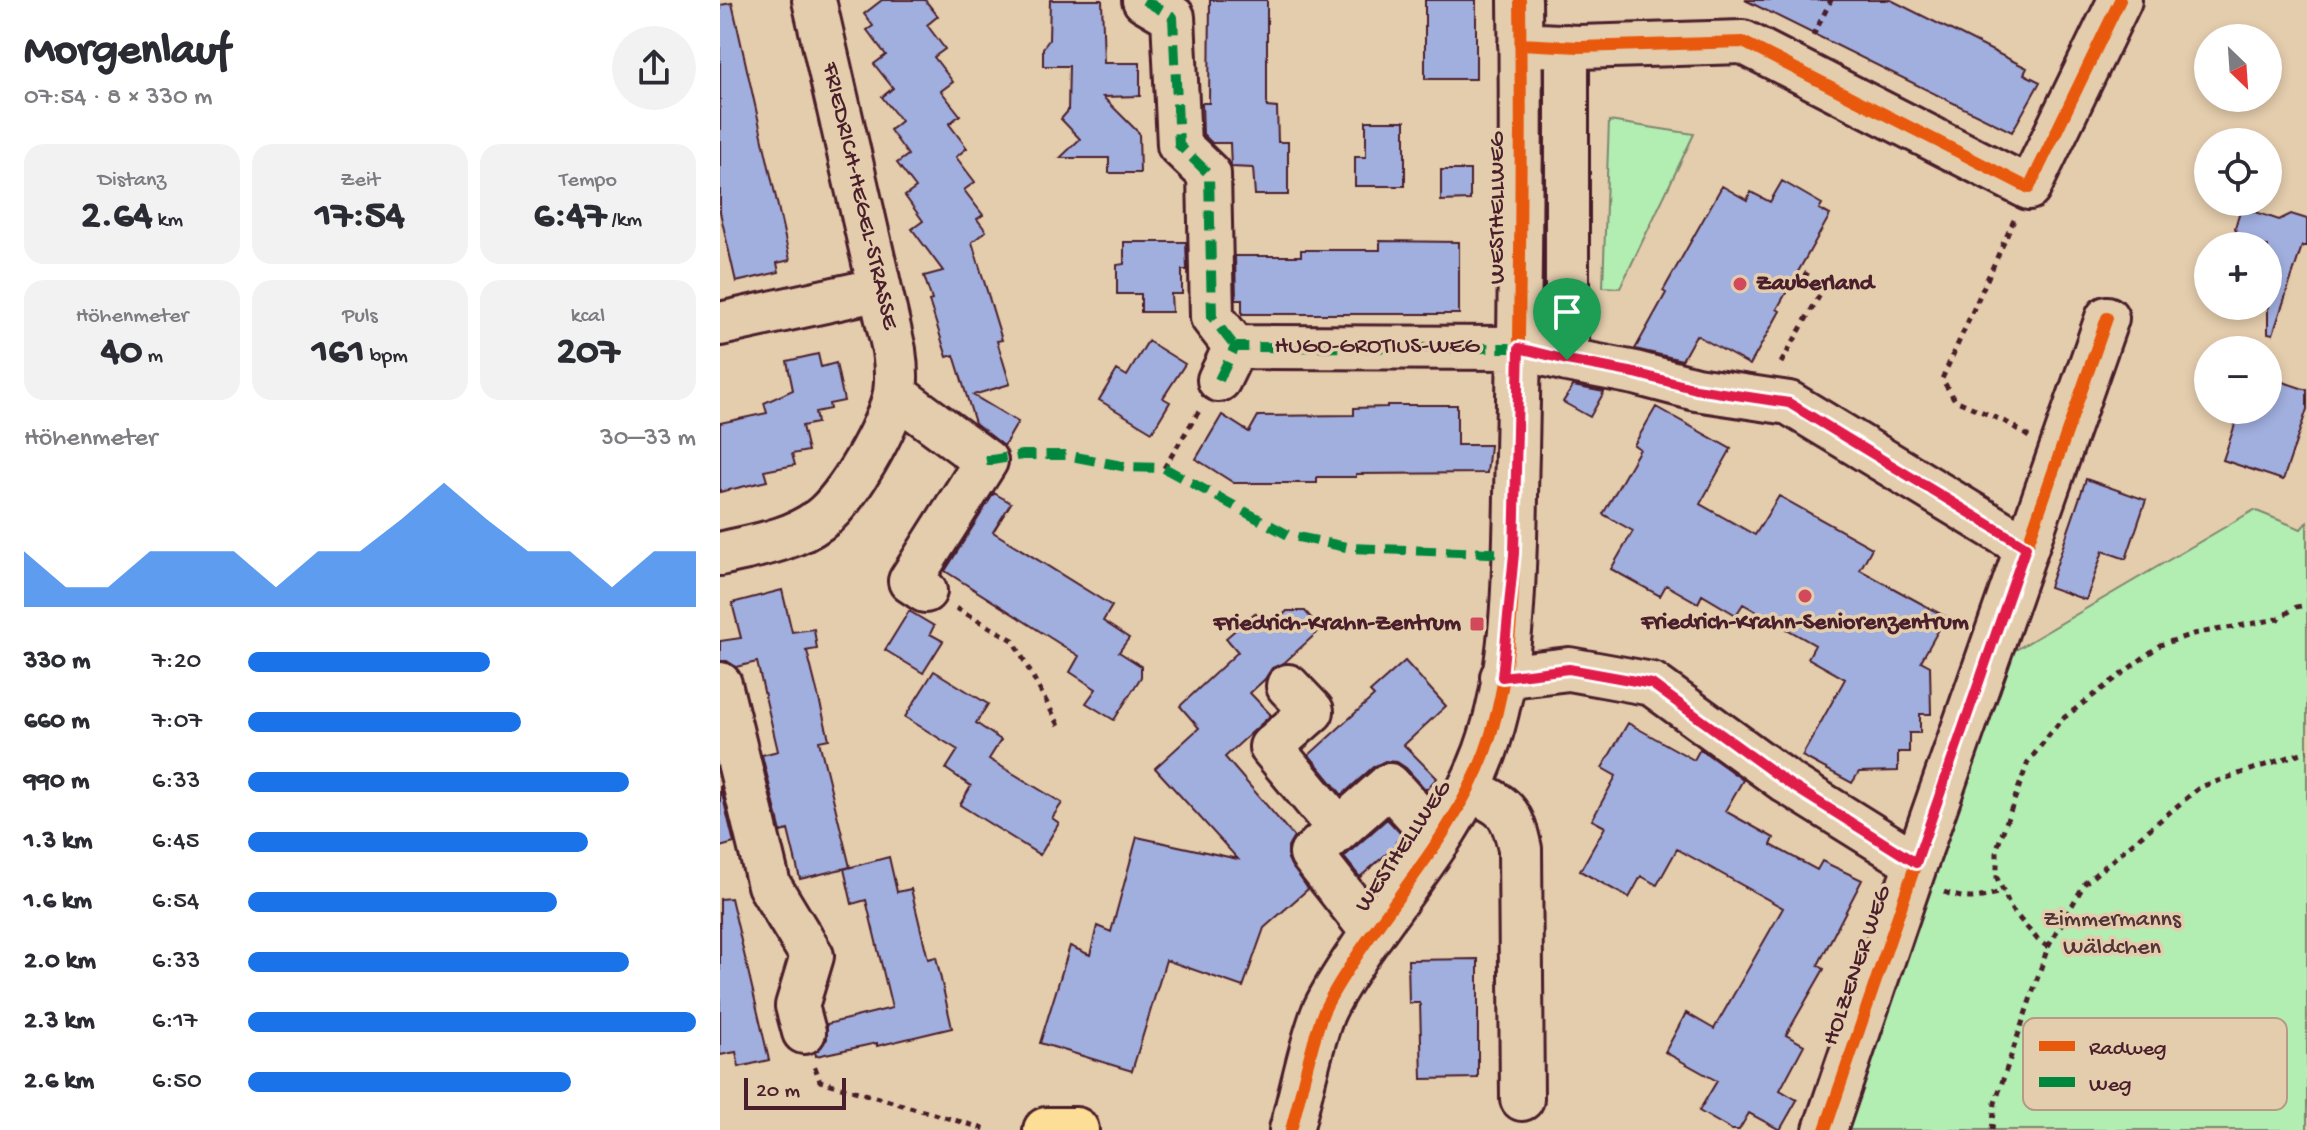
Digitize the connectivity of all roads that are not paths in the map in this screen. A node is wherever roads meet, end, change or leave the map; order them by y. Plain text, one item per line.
1 (814, 0) edge
2 (1144, 0) edge
3 (1520, 0) edge
4 (2120, 0) edge
5 (1520, 44) junction
6 (1567, 46) junction
7 (880, 289) junction
8 (2107, 318) dead end
9 (720, 324) edge
10 (1519, 348) junction
11 (1567, 360) junction
12 (895, 394) junction
13 (2026, 547) junction
14 (720, 554) edge
15 (925, 591) road end
16 (1502, 677) junction
17 (720, 684) edge
18 (1288, 686) dead end
19 (1470, 790) junction
20 (1339, 829) junction
21 (1439, 840) junction
22 (1916, 863) junction
23 (1373, 933) junction
24 (804, 1032) road end
25 (1522, 1099) dead end
26 (1046, 1130) edge
27 (1076, 1130) edge
28 (1291, 1130) edge
29 (1825, 1130) edge

1 - 7 street, FRIEDRICH-HEGEL-STRASSE
2 - 10 street, HUGO-GROTIUS-WEG
3 - 5 street, WESTHELLWEG
4 - 6 street
5 - 6 street
5 - 10 street, WESTHELLWEG
6 - 11 street
7 - 9 street
7 - 12 street, FRIEDRICH-HEGEL-STRASSE
8 - 13 street, HOLZENER WEG
10 - 11 street, HUGO-GROTIUS-WEG
10 - 16 street, WESTHELLWEG
11 - 13 street, HUGO-GROTIUS-WEG
12 - 14 street, FRIEDRICH-HEGEL-STRASSE
12 - 15 street
13 - 22 street, HOLZENER WEG
16 - 19 street, WESTHELLWEG
16 - 22 street
17 - 24 street
18 - 20 street
19 - 21 street, WESTHELLWEG
19 - 25 street, WESTHELLWEG
20 - 21 street
20 - 23 street
21 - 23 street, WESTHELLWEG
22 - 29 street, HOLZENER WEG
23 - 28 street, WESTHELLWEG
26 - 27 main road

